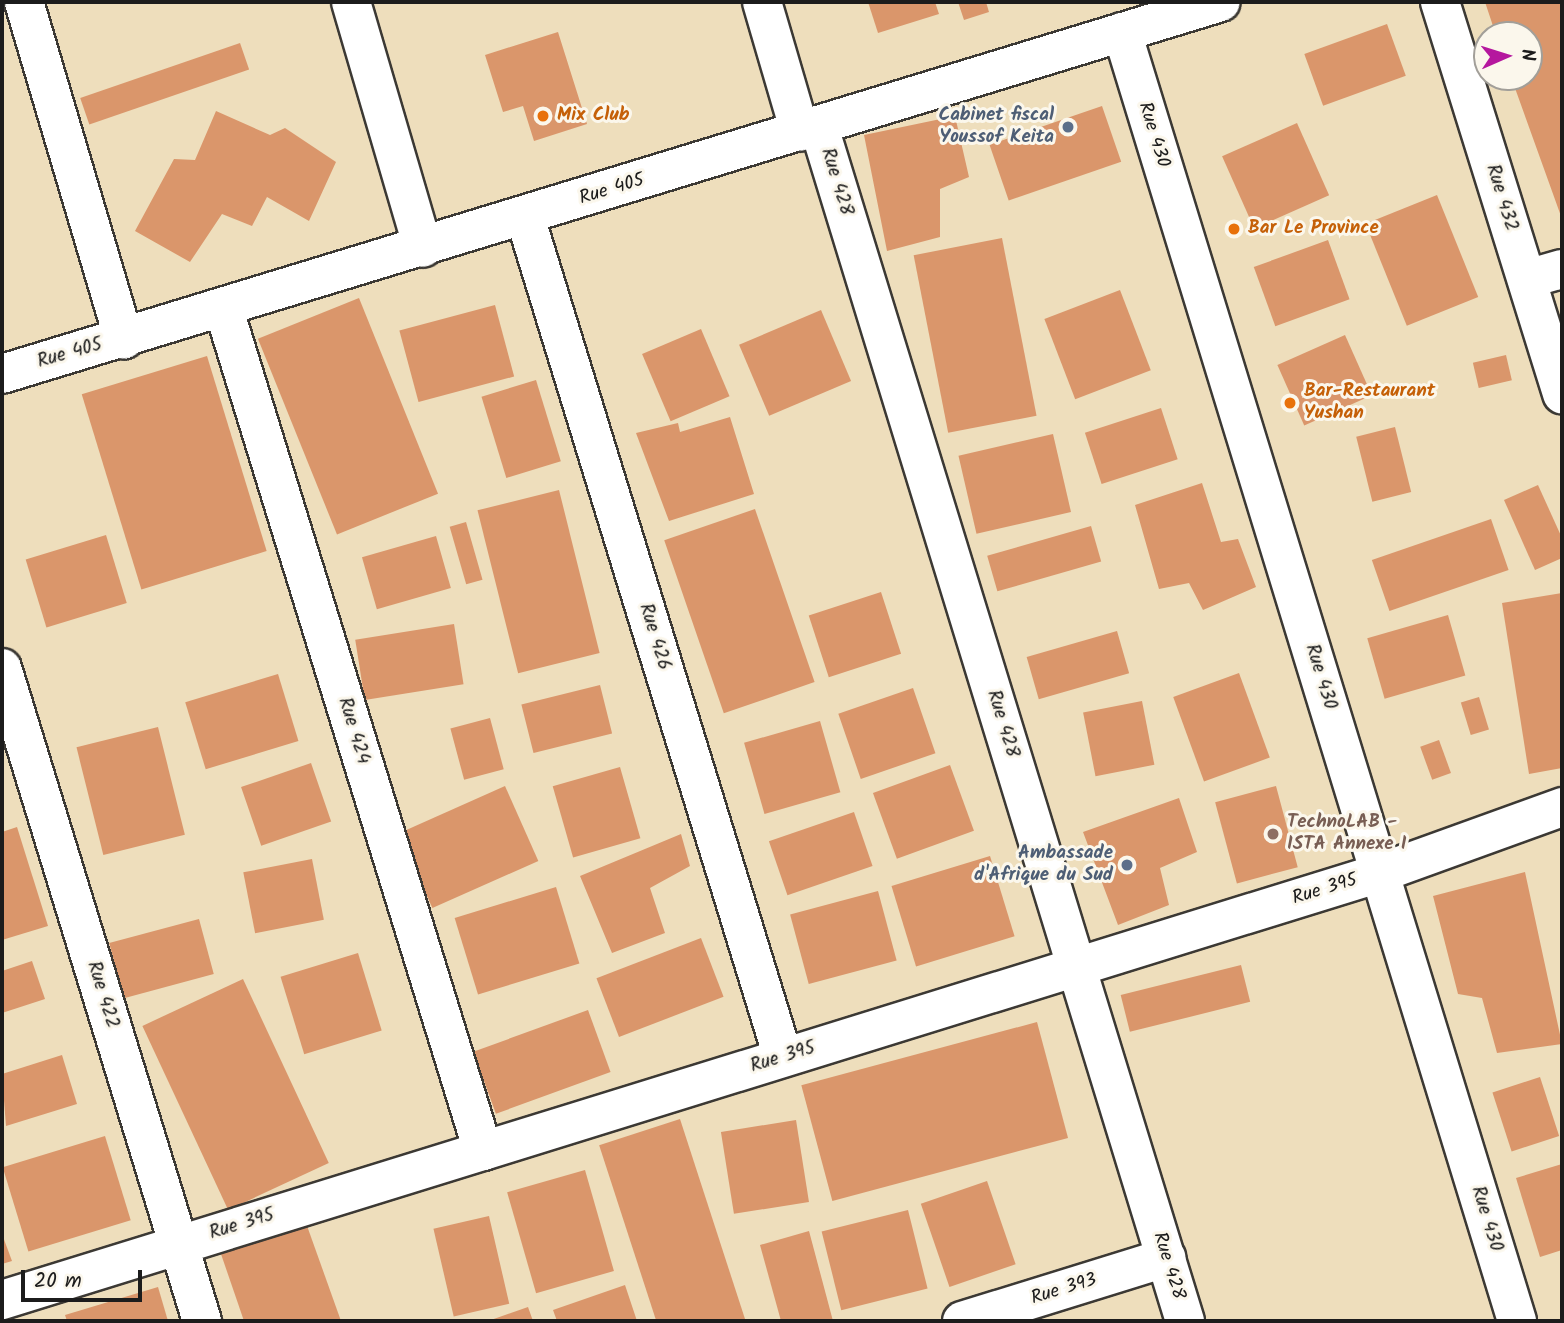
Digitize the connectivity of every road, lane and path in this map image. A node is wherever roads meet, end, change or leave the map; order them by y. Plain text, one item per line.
1 (24, 2) edge
2 (351, 2) edge
3 (762, 2) edge
4 (1222, 2) edge
5 (1440, 2) edge
6 (1122, 32) junction
7 (810, 129) junction
8 (525, 217) junction
9 (423, 248) junction
10 (1544, 274) edge
11 (224, 310) junction
12 (124, 339) junction
13 (2, 374) edge
14 (1562, 394) edge
15 (2, 668) edge
16 (1562, 807) edge
17 (1380, 873) junction
18 (1077, 966) junction
19 (783, 1058) junction
20 (482, 1151) junction
21 (179, 1245) junction
22 (1166, 1258) junction
23 (2, 1300) edge
24 (202, 1321) edge
25 (962, 1321) edge
26 (1185, 1321) edge
27 (1517, 1321) edge

1 - 12 street
2 - 9 street
3 - 7 street, Rue 428
4 - 6 street, Rue 405
5 - 10 street, Rue 432
6 - 7 street, Rue 405
6 - 17 street, Rue 430
7 - 8 street, Rue 405
7 - 18 street, Rue 428
8 - 9 street, Rue 405
8 - 19 street, Rue 426
9 - 11 street, Rue 405
10 - 14 street, Rue 432
11 - 12 street, Rue 405
11 - 20 street, Rue 424
12 - 13 street, Rue 405
15 - 21 street, Rue 422
16 - 17 street, Rue 395
17 - 18 street, Rue 395
17 - 27 street, Rue 430
18 - 19 street, Rue 395
18 - 22 street, Rue 428
19 - 20 street, Rue 395
20 - 21 street, Rue 395
21 - 23 street, Rue 395
21 - 24 street, Rue 422
22 - 25 street, Rue 393
22 - 26 street, Rue 428

